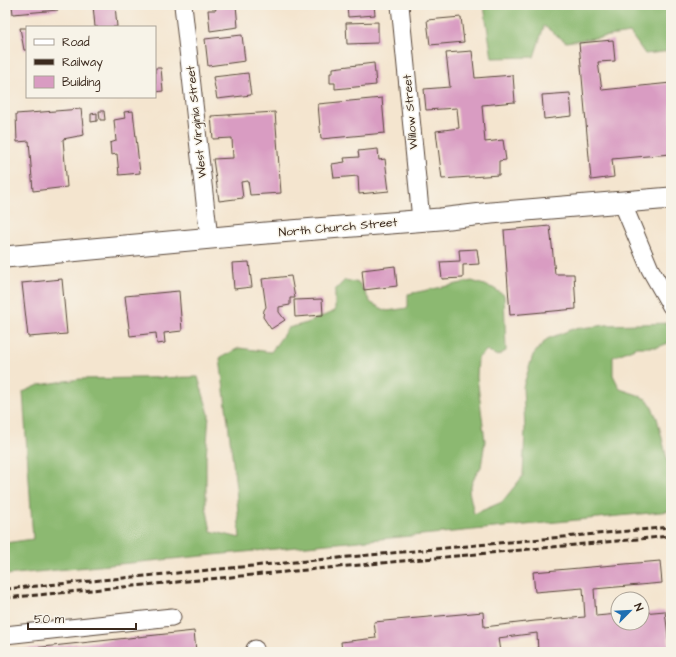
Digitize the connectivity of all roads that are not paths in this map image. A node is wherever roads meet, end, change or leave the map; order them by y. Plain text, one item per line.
1 (183, 5) edge
2 (400, 5) edge
3 (671, 198) edge
4 (622, 202) junction
5 (421, 220) junction
6 (209, 238) junction
7 (5, 257) edge
8 (671, 306) edge
9 (172, 617) dead end
10 (5, 635) edge

1 - 6 street, West Virginia Street
2 - 5 street, Willow Street
3 - 4 main road, North Church Street
4 - 5 main road, North Church Street
4 - 8 street
5 - 6 main road, North Church Street
6 - 7 main road, North Church Street
9 - 10 street

